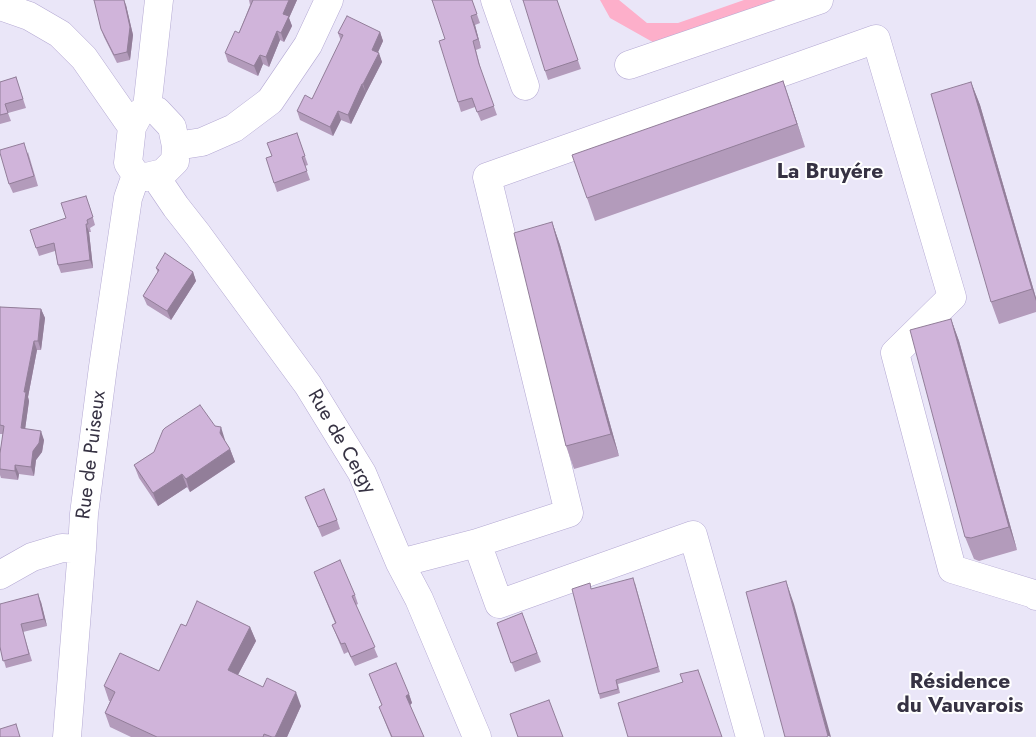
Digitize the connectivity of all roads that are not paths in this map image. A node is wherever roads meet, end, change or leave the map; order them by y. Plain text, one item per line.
1 (159, 0) edge
2 (329, 0) edge
3 (495, 0) edge
4 (819, 0) edge
5 (0, 6) edge
6 (629, 65) dead end
7 (525, 86) dead end
8 (139, 118) junction
9 (176, 146) junction
10 (145, 175) junction
11 (477, 543) junction
12 (82, 549) junction
13 (400, 563) junction
14 (0, 575) edge
15 (1036, 596) edge
16 (67, 737) edge
17 (477, 737) edge
18 (750, 737) edge

1 - 8 street
2 - 9 street
3 - 7 street
4 - 6 street
5 - 8 street
8 - 9 street
8 - 10 street
9 - 10 street
10 - 12 street, Rue de Puiseux
10 - 13 street, Rue de Cergy
11 - 13 street
11 - 15 street
11 - 18 street
12 - 14 street
12 - 16 street, Rue de Puiseux
13 - 17 street, Rue de Cergy

